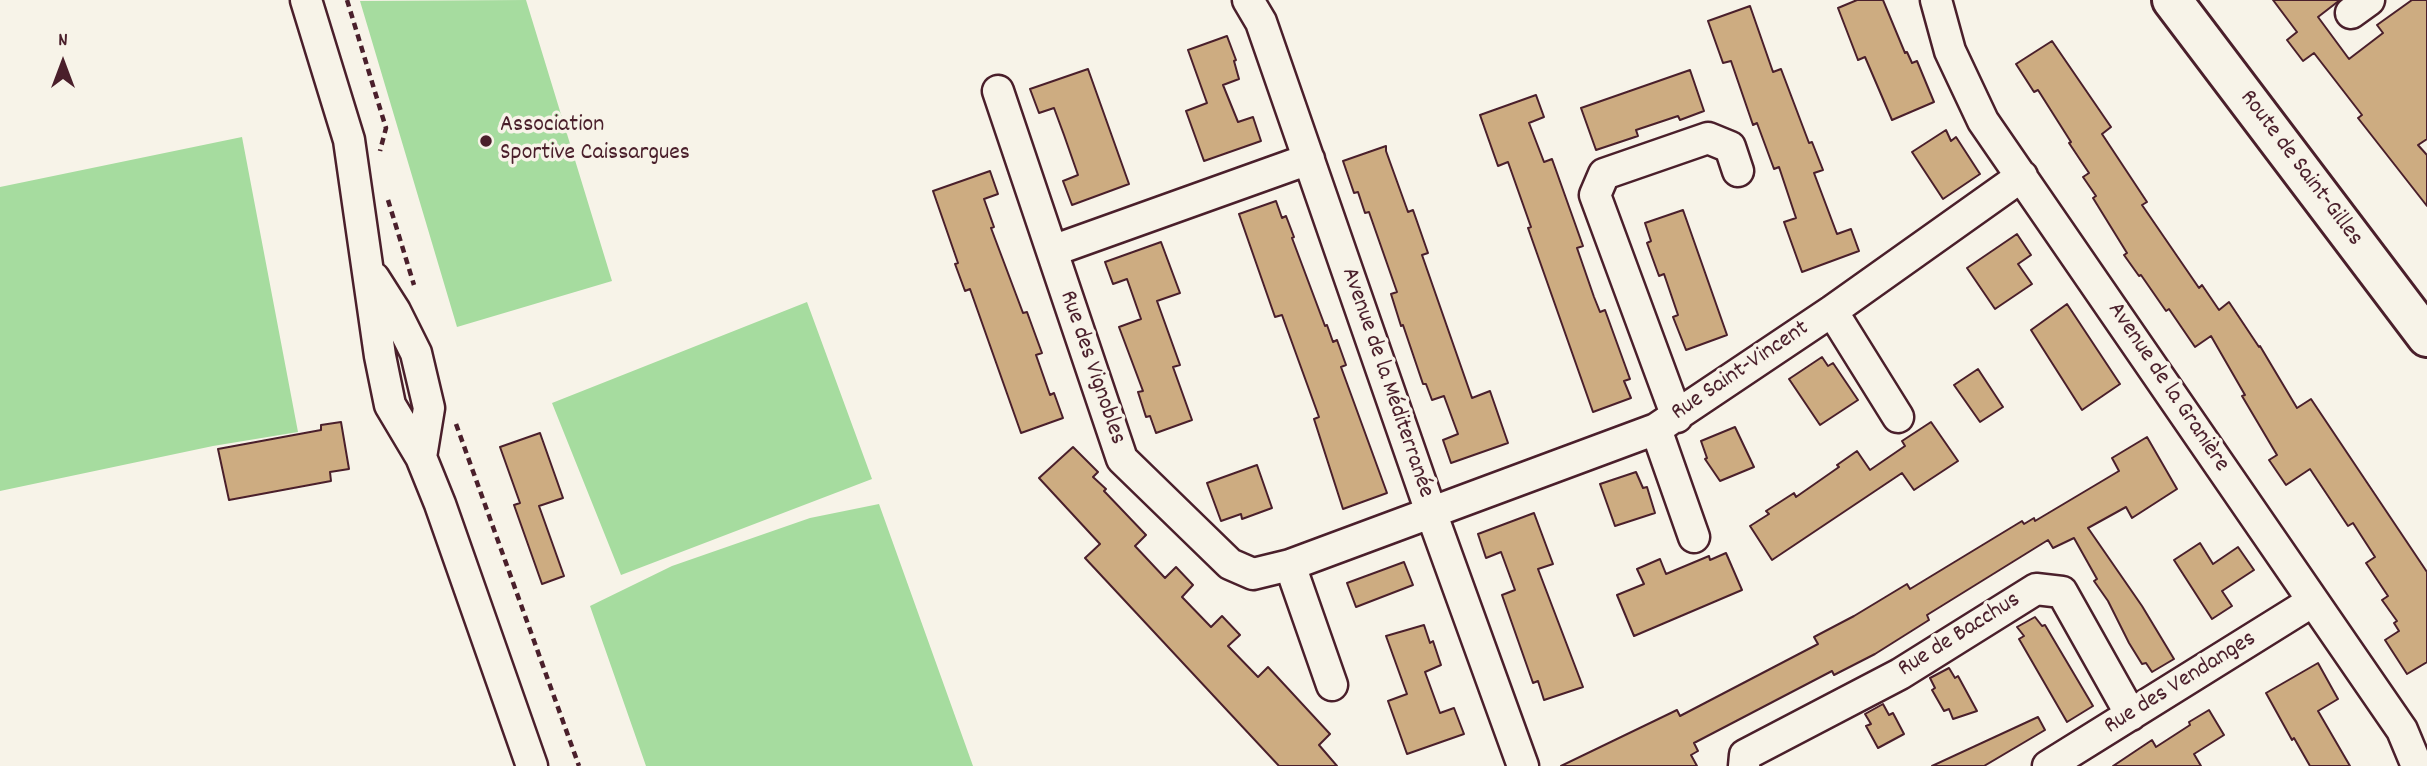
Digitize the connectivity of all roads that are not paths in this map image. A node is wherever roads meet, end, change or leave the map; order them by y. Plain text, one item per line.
1 (306, 0) edge
2 (1248, 0) edge
3 (1936, 0) edge
4 (2172, 0) edge
5 (2199, 0) edge
6 (998, 91) dead end
7 (1309, 159) junction
8 (1738, 172) dead end
9 (2022, 176) junction
10 (1052, 251) junction
11 (2427, 309) edge
12 (1832, 311) junction
13 (2427, 337) edge
14 (1898, 417) dead end
15 (1667, 423) junction
16 (1431, 512) junction
17 (1694, 537) dead end
18 (1290, 565) junction
19 (2313, 601) junction
20 (1332, 685) dead end
21 (2132, 715) junction
22 (2414, 765) edge
23 (532, 766) edge
24 (1523, 766) edge
25 (1744, 766) edge
26 (2048, 766) edge

1 - 23 street
2 - 7 street, Avenue de la Méditerranée
3 - 9 street, Avenue de la Granière
4 - 13 main road, Route de Saint-Gilles
5 - 11 main road, Route de Saint-Gilles
6 - 10 street, Rue des Vignobles
7 - 10 street
7 - 16 street, Avenue de la Méditerranée
8 - 15 street
9 - 12 street, Rue Saint-Vincent
9 - 19 street, Avenue de la Granière
10 - 18 street, Rue des Vignobles
12 - 14 street
12 - 15 street, Rue Saint-Vincent
15 - 16 street, Rue Saint-Vincent
15 - 17 street
16 - 18 street, Rue des Vignobles
16 - 24 street, Avenue de la Méditerranée
18 - 20 street
19 - 21 street, Rue des Vendanges
19 - 22 street, Avenue de la Granière
21 - 25 street, Rue de Bacchus
21 - 26 street, Rue des Vendanges

